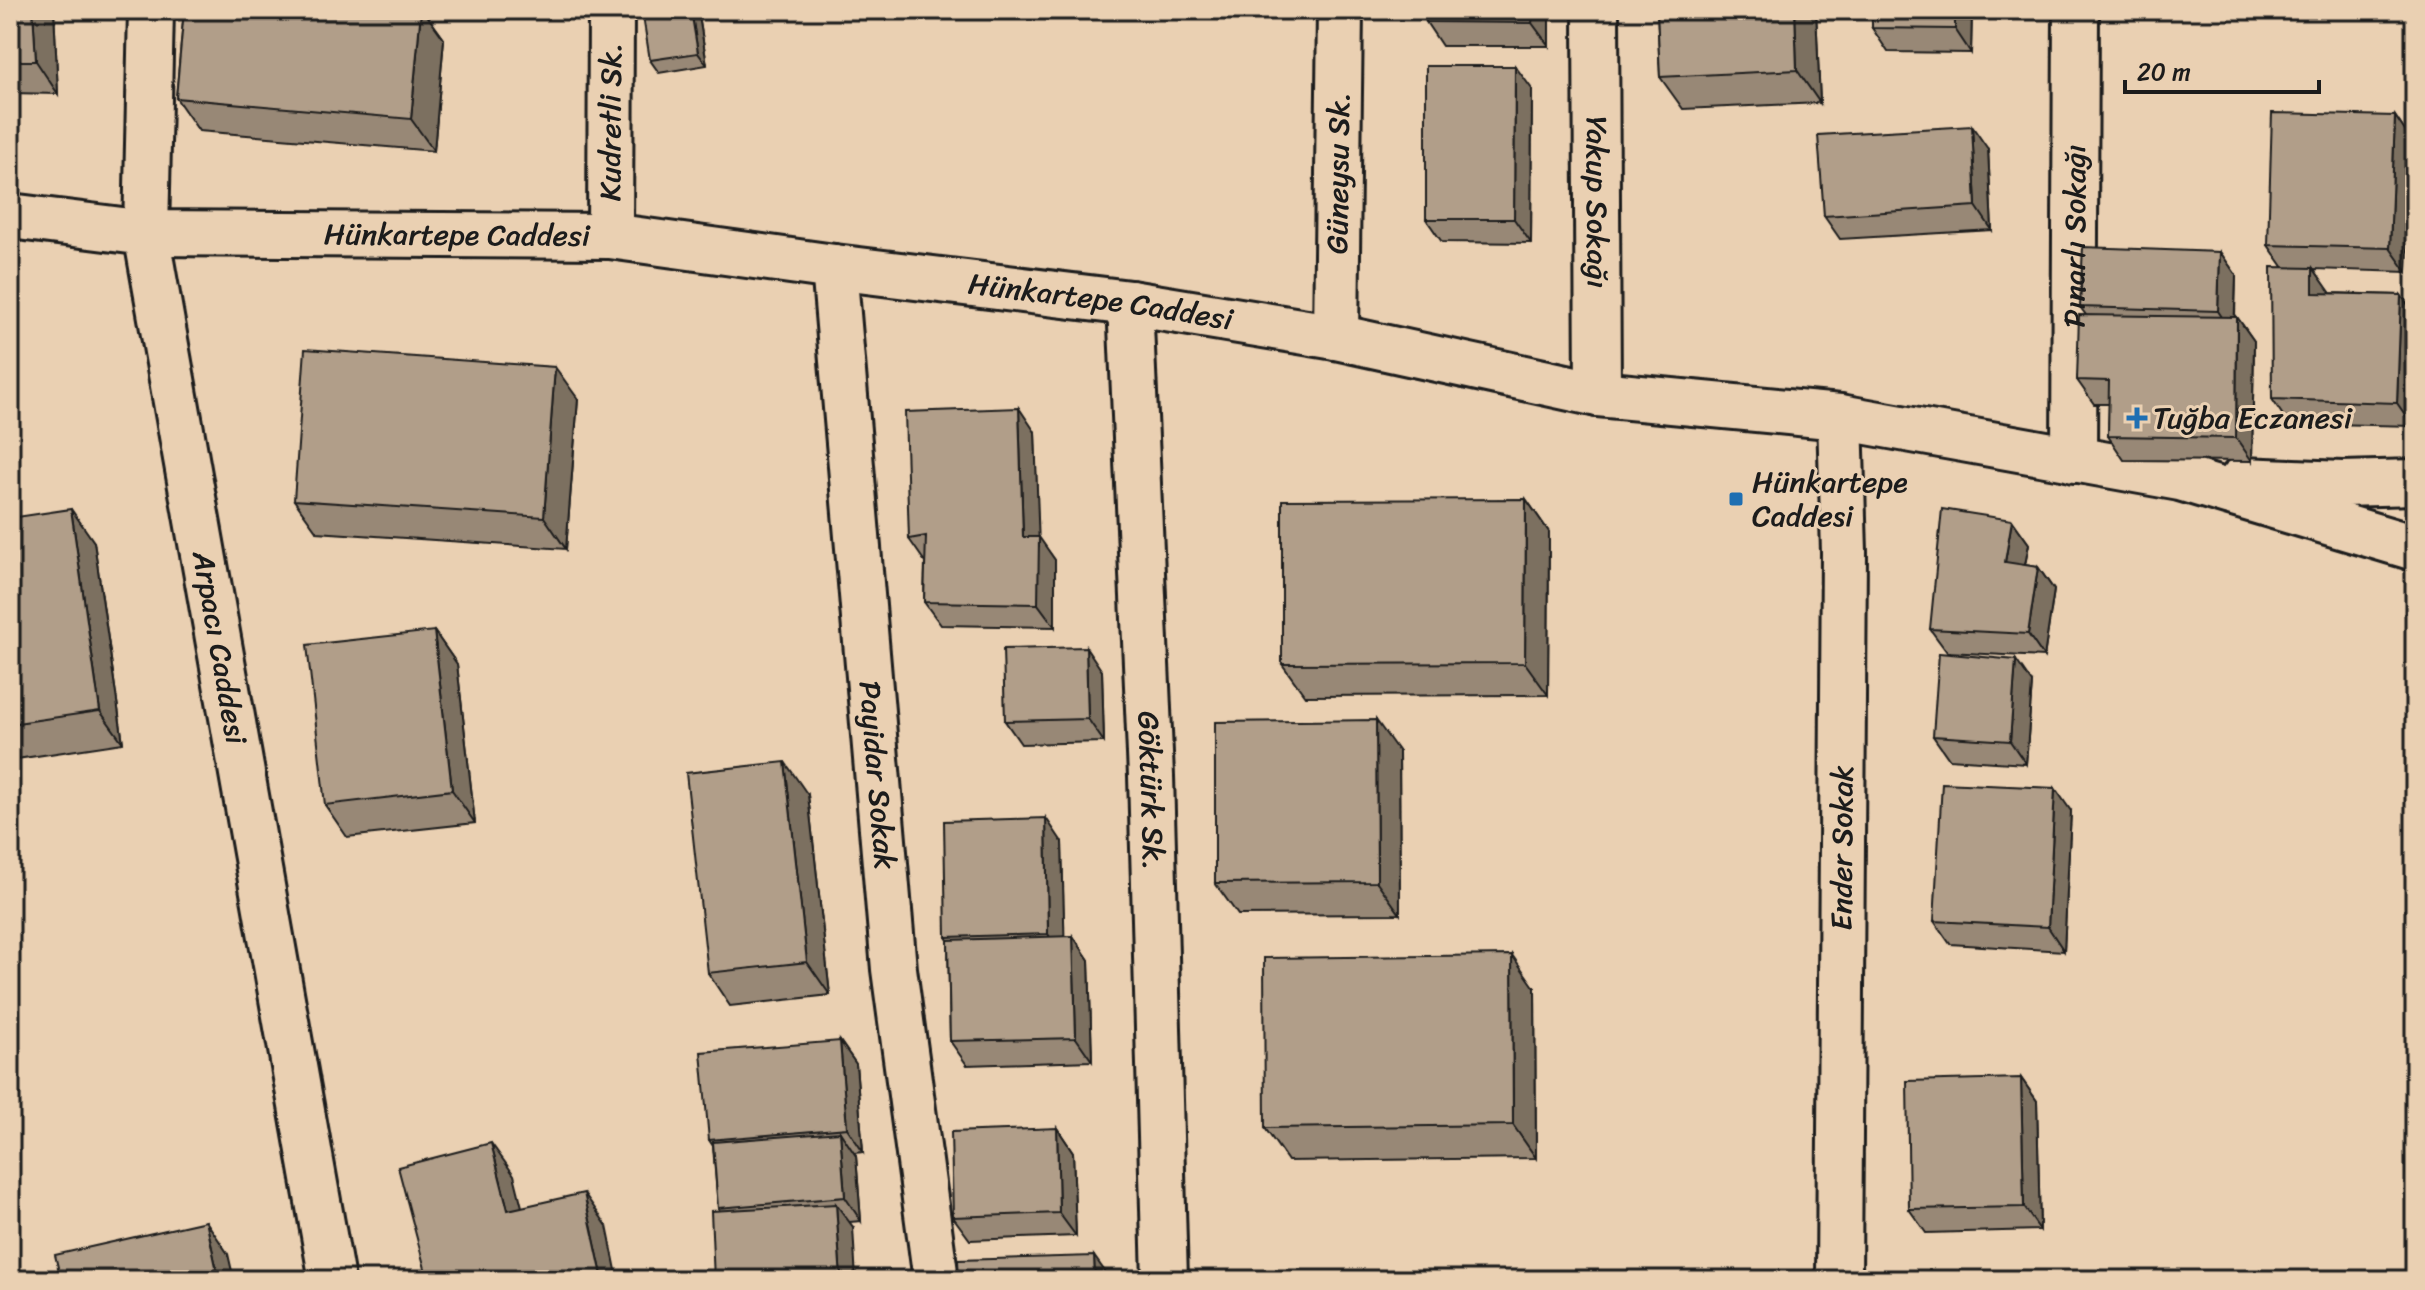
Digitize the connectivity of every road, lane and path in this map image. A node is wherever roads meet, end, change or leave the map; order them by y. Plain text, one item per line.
1 (151, 10) edge
2 (611, 10) edge
3 (1340, 10) edge
4 (1596, 10) edge
5 (2076, 10) edge
6 (10, 216) edge
7 (146, 233) junction
8 (610, 236) junction
9 (834, 267) junction
10 (1130, 303) junction
11 (1336, 337) junction
12 (1598, 394) junction
13 (1840, 417) junction
14 (2074, 460) junction
15 (2180, 478) junction
16 (2415, 482) edge
17 (2415, 548) edge
18 (332, 1280) edge
19 (936, 1280) edge
20 (1165, 1280) edge
21 (1839, 1280) edge

1 - 7 street, Arpacı Caddesi
2 - 8 street, Kudretli Sk.
3 - 11 street, Güneysu Sk.
4 - 12 street, Yakup Sokağı
5 - 14 street, Pınarlı Sokağı
6 - 7 street, Hünkartepe Caddesi
7 - 8 street, Hünkartepe Caddesi
7 - 18 street, Arpacı Caddesi
8 - 9 street, Hünkartepe Caddesi
9 - 10 street, Hünkartepe Caddesi
9 - 19 street, Payidar Sokak
10 - 11 street, Hünkartepe Caddesi
10 - 20 street, Göktürk Sk.
11 - 12 street, Hünkartepe Caddesi
12 - 13 street, Hünkartepe Caddesi
13 - 14 street, Hünkartepe Caddesi
13 - 21 street, Ender Sokak
14 - 15 street, Hünkartepe Caddesi
15 - 16 street
15 - 17 street

